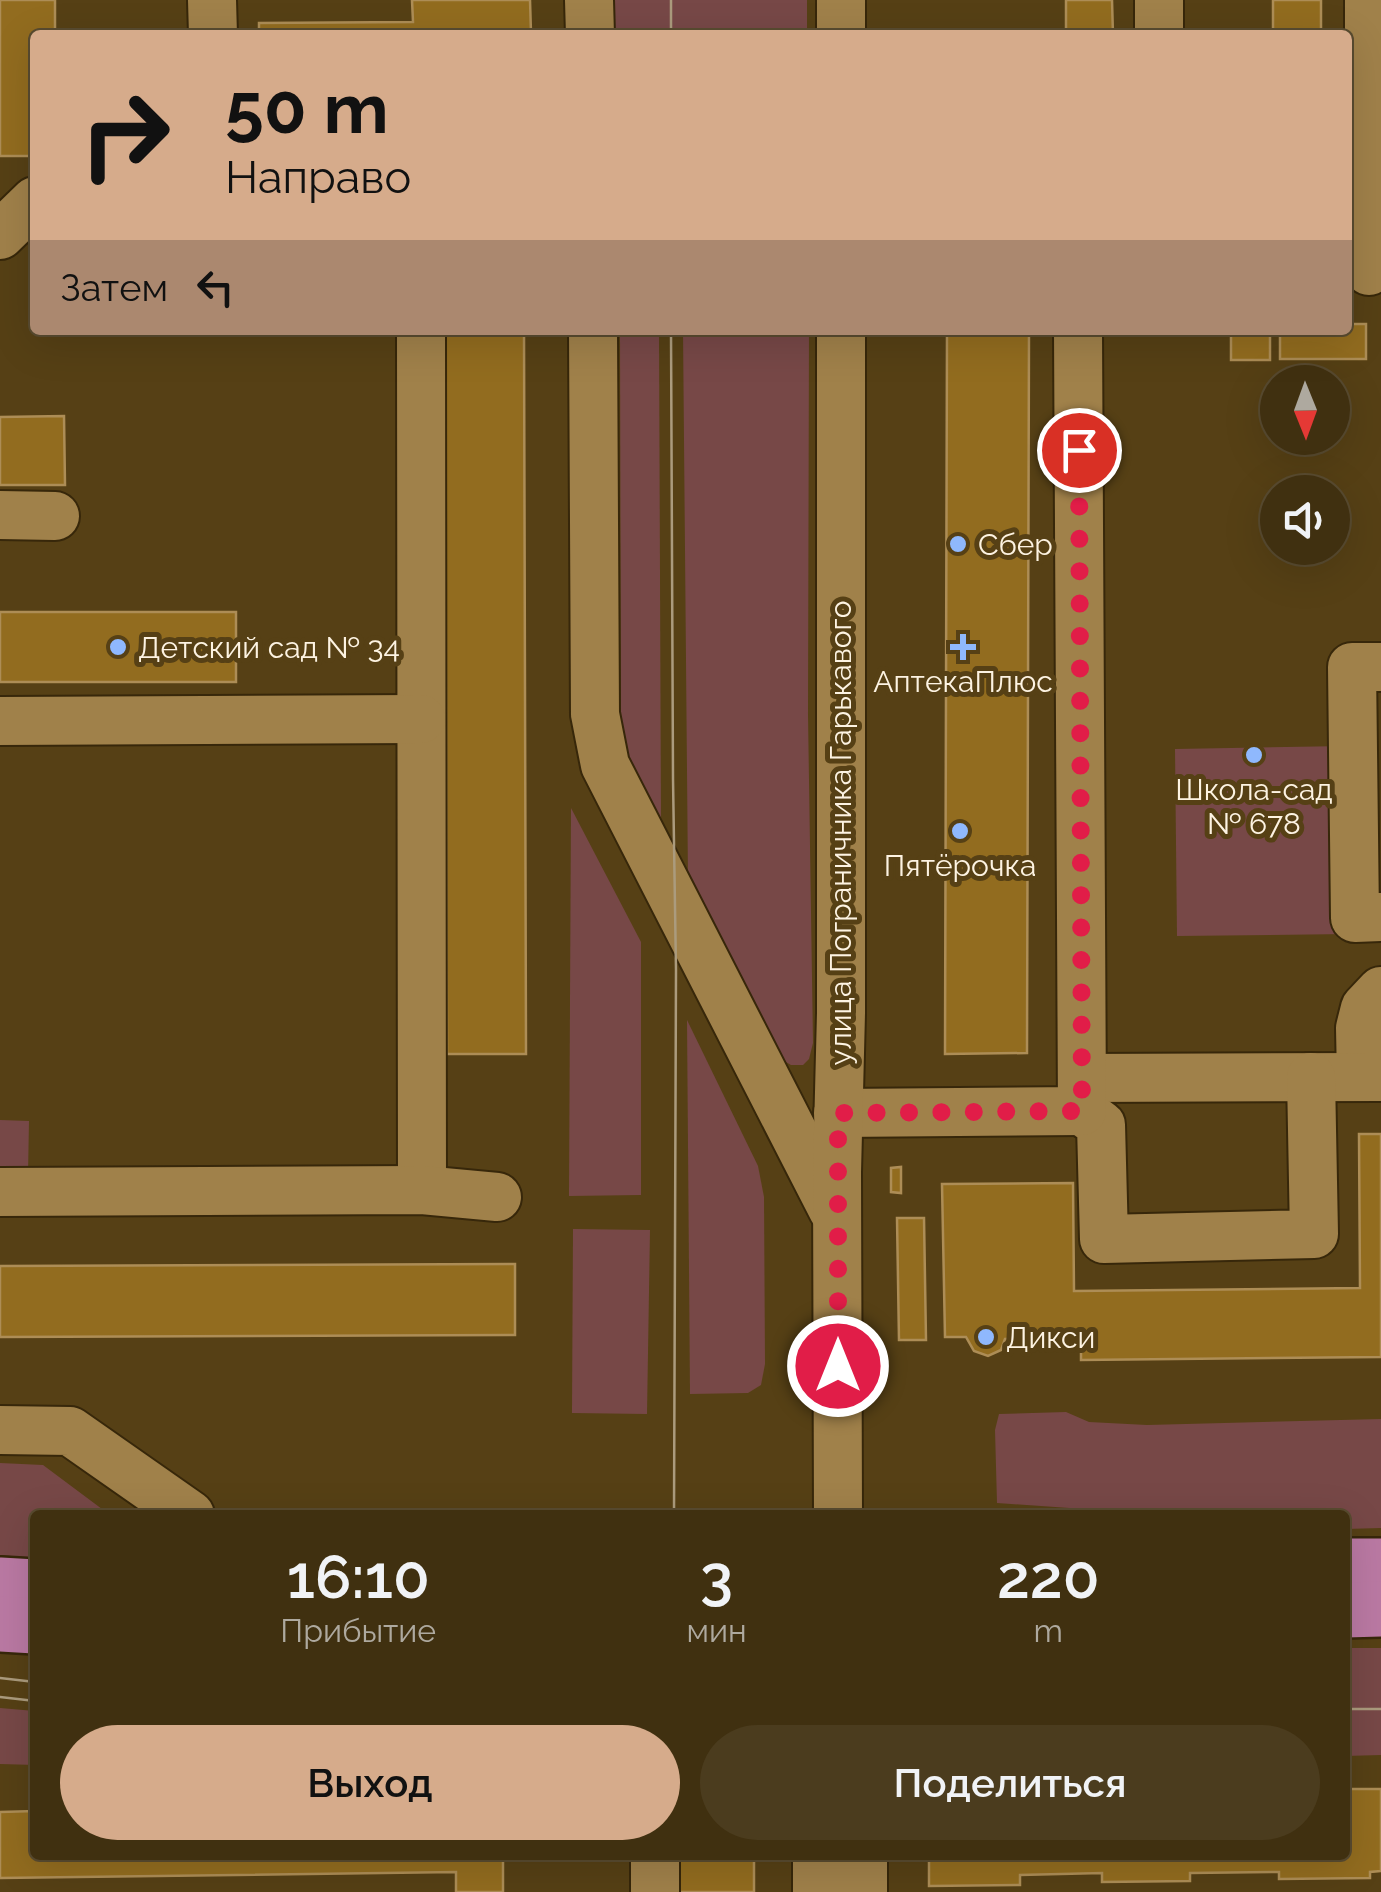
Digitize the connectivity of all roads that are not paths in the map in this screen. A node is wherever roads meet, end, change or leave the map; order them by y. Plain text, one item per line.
1 (212, 0) edge
2 (589, 0) edge
3 (841, 0) edge
4 (1160, 0) edge
5 (1369, 0) edge
6 (213, 30) edge
7 (590, 30) edge
8 (841, 30) edge
9 (1159, 30) edge
10 (30, 206) edge
11 (0, 235) edge
12 (1366, 271) edge
13 (421, 335) edge
14 (593, 335) edge
15 (841, 335) edge
16 (1078, 335) edge
17 (0, 515) edge
18 (55, 516) dead end
19 (1381, 667) edge
20 (420, 718) junction
21 (0, 721) edge
22 (1381, 918) edge
23 (1381, 991) edge
24 (1312, 1077) junction
25 (1371, 1077) edge
26 (1082, 1095) junction
27 (838, 1113) junction
28 (422, 1190) junction
29 (0, 1192) edge
30 (497, 1197) dead end
31 (838, 1218) junction
32 (0, 1430) edge
33 (183, 1510) edge
34 (838, 1510) edge
35 (1350, 1566) edge
36 (1381, 1566) edge
37 (0, 1585) edge
38 (30, 1587) edge
39 (1381, 1609) edge
40 (1350, 1610) edge
41 (0, 1624) edge
42 (30, 1626) edge
43 (655, 1860) edge
44 (817, 1860) edge
45 (863, 1860) edge
46 (655, 1892) edge
47 (817, 1892) edge
48 (863, 1892) edge

1 - 6 street
2 - 7 street
3 - 8 street
4 - 9 street
5 - 12 street
10 - 11 street
13 - 20 street
14 - 31 street
15 - 27 street, улица Пограничника Гарькавого
16 - 26 street
17 - 18 street
19 - 22 street
20 - 21 street
20 - 28 street
23 - 25 street
24 - 25 street
24 - 26 street
24 - 26 street
26 - 27 street
27 - 31 street, улица Пограничника Гарькавого
28 - 29 street
28 - 30 street
31 - 34 street, улица Пограничника Гарькавого
32 - 33 street
35 - 36 main road
37 - 38 main road
39 - 40 main road
41 - 42 main road
43 - 46 street
44 - 47 street
45 - 48 street

